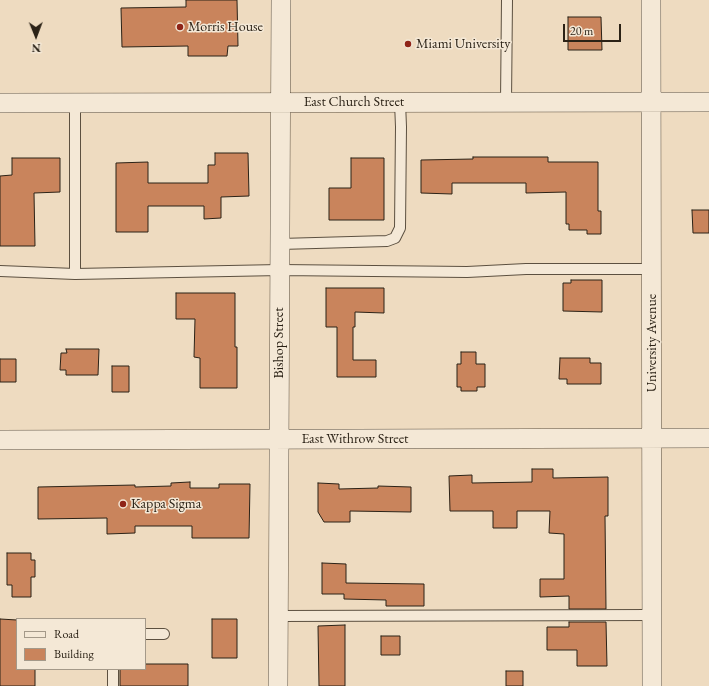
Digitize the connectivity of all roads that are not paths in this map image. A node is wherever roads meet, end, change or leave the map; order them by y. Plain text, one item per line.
1 (281, 0) edge
2 (507, 0) edge
3 (651, 0) edge
4 (75, 102) junction
5 (280, 102) junction
6 (400, 102) junction
7 (506, 102) junction
8 (651, 102) junction
9 (709, 102) edge
10 (0, 103) edge
11 (280, 244) junction
12 (652, 269) junction
13 (280, 270) junction
14 (0, 271) edge
15 (75, 274) junction
16 (652, 438) junction
17 (709, 438) edge
18 (279, 439) junction
19 (0, 440) edge
20 (652, 615) junction
21 (278, 616) junction
22 (146, 634) edge
23 (164, 634) dead end
24 (113, 670) edge
25 (113, 686) edge
26 (278, 686) edge
27 (652, 686) edge

1 - 5 street, Bishop Street
2 - 7 lane
3 - 8 street, University Avenue
4 - 5 street, East Church Street
4 - 10 street, East Church Street
4 - 15 lane
5 - 6 street, East Church Street
5 - 11 street, Bishop Street
6 - 7 street, East Church Street
6 - 11 lane
7 - 8 street, East Church Street
8 - 9 street, East Church Street
8 - 12 street, University Avenue
11 - 13 street, Bishop Street
12 - 13 lane
12 - 16 street, University Avenue
13 - 15 lane
13 - 18 street, Bishop Street
14 - 15 lane
16 - 17 street, East Withrow Street
16 - 18 street, East Withrow Street
16 - 20 street, University Avenue
18 - 19 street, East Withrow Street
18 - 21 street, Bishop Street
20 - 21 lane
20 - 27 street, University Avenue
21 - 26 street, Bishop Street
22 - 23 lane
24 - 25 lane

